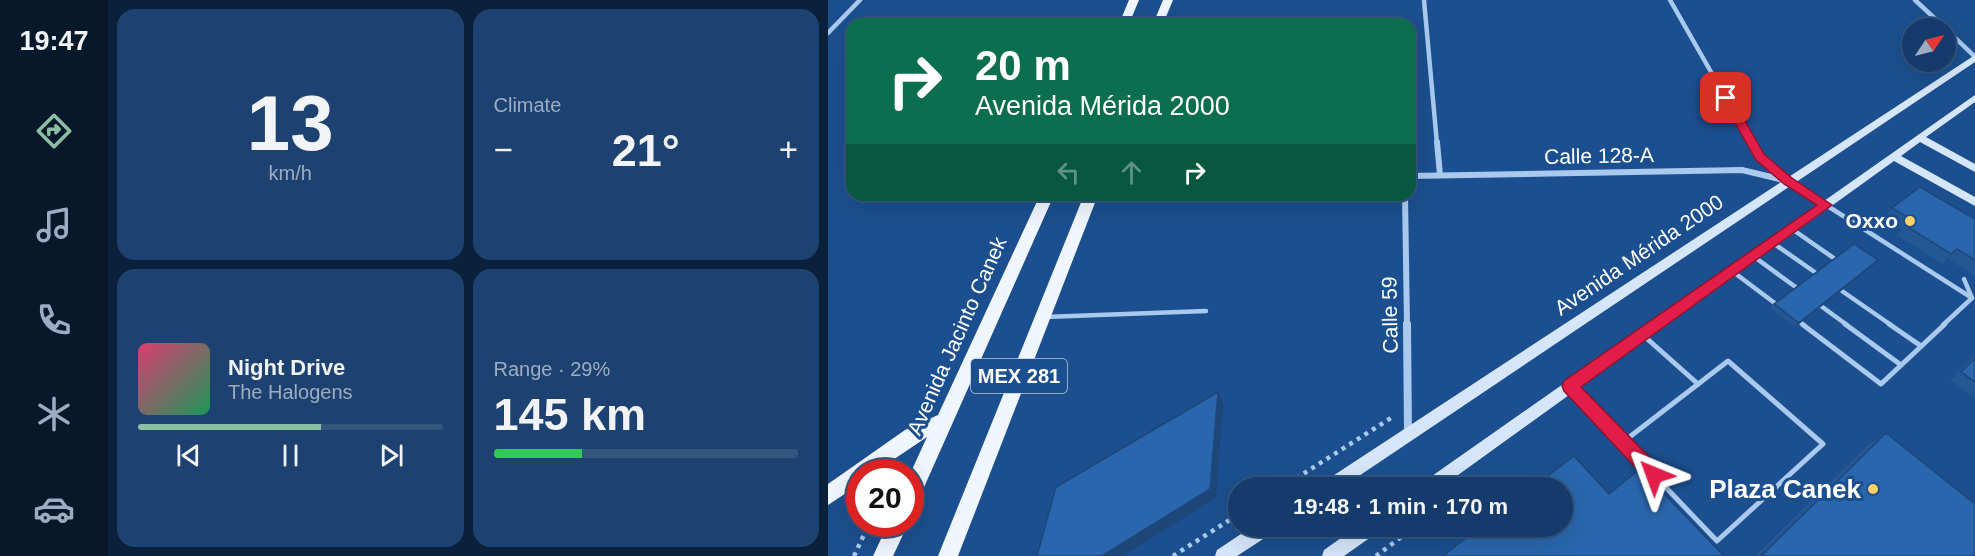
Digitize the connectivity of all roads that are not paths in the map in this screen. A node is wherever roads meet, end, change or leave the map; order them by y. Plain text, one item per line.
1 (860, 0) edge
2 (1134, 0) edge
3 (1168, 0) edge
4 (1424, 0) edge
5 (1670, 0) edge
6 (1915, 0) edge
7 (1126, 18) edge
8 (1160, 18) edge
9 (1934, 18) edge
10 (828, 33) edge
11 (1956, 40) edge
12 (1975, 58) edge
13 (1975, 98) edge
14 (1920, 138) junction
15 (1894, 156) junction
16 (1975, 168) edge
17 (1440, 175) junction
18 (1416, 176) edge
19 (1788, 181) junction
20 (1044, 201) edge
21 (1089, 201) edge
22 (1405, 201) edge
23 (1975, 202) edge
24 (1826, 205) junction
25 (1792, 229) junction
26 (1773, 243) junction
27 (1753, 256) junction
28 (1835, 259) edge
29 (1732, 271) junction
30 (1816, 273) edge
31 (1964, 279) dead end
32 (1797, 288) edge
33 (1842, 291) edge
34 (1972, 298) junction
35 (1776, 304) edge
36 (1821, 306) edge
37 (1206, 311) dead end
38 (1042, 317) junction
39 (1801, 323) edge
40 (1643, 335) junction
41 (1921, 346) junction
42 (1901, 365) junction
43 (1698, 384) junction
44 (1570, 386) junction
45 (946, 420) junction
46 (1408, 434) junction
47 (1623, 442) junction
48 (879, 459) edge
49 (924, 466) edge
50 (1344, 477) edge
51 (1442, 477) edge
52 (846, 483) edge
53 (828, 495) edge
54 (892, 537) edge
55 (1252, 537) edge
56 (1357, 537) edge
57 (883, 556) edge
58 (948, 556) edge
59 (1223, 556) edge
60 (1330, 556) edge

1 - 10 street
2 - 7 main road
3 - 8 main road
4 - 17 street
5 - 19 street
6 - 9 street
11 - 12 street
12 - 19 main road, Avenida Mérida 2000
13 - 14 main road
14 - 15 main road
14 - 16 main road
15 - 23 main road
15 - 24 main road
17 - 18 street, Calle 128-A
17 - 19 street, Calle 128-A
19 - 24 street
19 - 46 main road, Avenida Mérida 2000
20 - 45 main road, Avenida Jacinto Canek / MEX 281
21 - 38 main road, MEX 281
22 - 46 street, Calle 59
24 - 25 main road
24 - 34 lane
25 - 26 main road
25 - 28 lane
26 - 27 main road
26 - 30 lane
27 - 29 main road
27 - 32 lane
29 - 35 lane
29 - 40 main road
31 - 34 lane
33 - 41 lane
34 - 41 lane
36 - 42 lane
37 - 38 lane
38 - 58 main road, MEX 281
39 - 42 lane
40 - 43 lane
40 - 44 main road
41 - 42 lane
43 - 47 lane
43 - 47 lane
44 - 47 lane
44 - 51 main road
45 - 48 main road
45 - 49 main road, Avenida Jacinto Canek / MEX 281
46 - 50 main road, Avenida Mérida 2000
52 - 53 main road
54 - 57 main road
55 - 59 main road
56 - 60 main road

